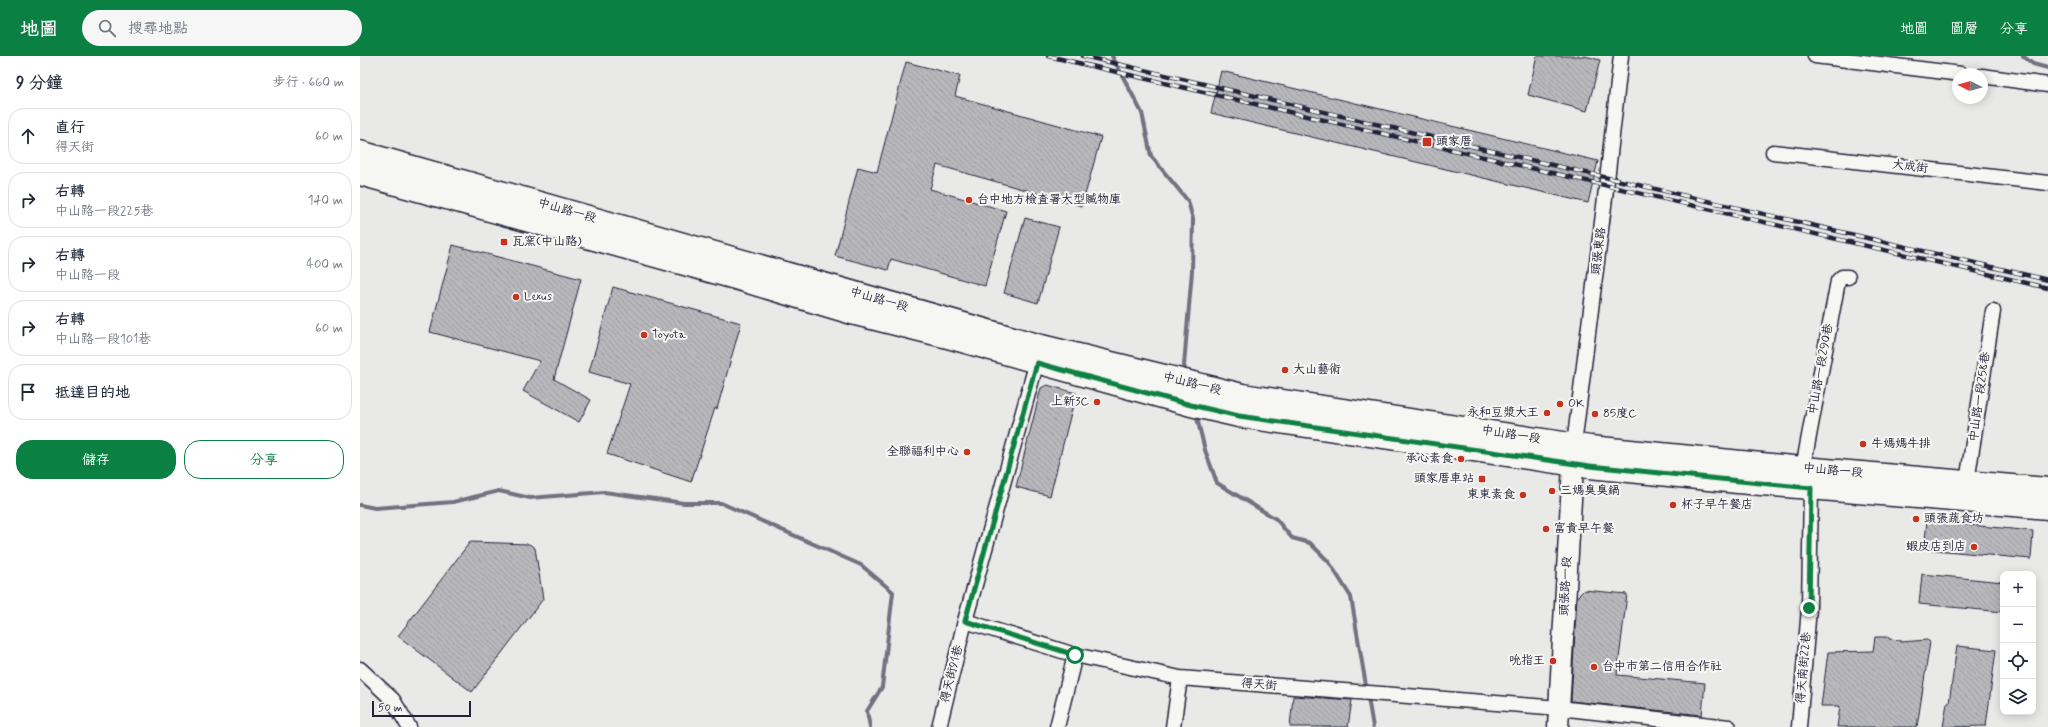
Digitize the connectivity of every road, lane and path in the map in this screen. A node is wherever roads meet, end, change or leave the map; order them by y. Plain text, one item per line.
1 (1621, 56) edge
2 (1822, 56) edge
3 (1952, 73) edge
4 (1988, 77) edge
5 (2048, 85) edge
6 (360, 152) edge
7 (1772, 152) dead end
8 (360, 174) edge
9 (2048, 183) edge
10 (1848, 277) dead end
11 (1993, 311) dead end
12 (1039, 354) junction
13 (1573, 455) junction
14 (1807, 478) junction
15 (1967, 482) junction
16 (2048, 489) edge
17 (2048, 508) edge
18 (965, 621) junction
19 (1075, 655) junction
20 (360, 669) edge
21 (1180, 678) junction
22 (1558, 718) edge
23 (409, 727) edge
24 (939, 727) edge
25 (1057, 727) edge
26 (1173, 727) edge
27 (1729, 727) edge
28 (1799, 727) edge

1 - 13 street, 頭張東路
2 - 3 street
4 - 5 street
6 - 12 main road, 中山路一段
7 - 9 street, 大成街
8 - 12 main road, 中山路一段
10 - 14 street, 中山路一段290巷
11 - 15 street, 中山路一段258巷
12 - 13 main road, 中山路一段
12 - 18 street, 得天街91巷
13 - 14 main road, 中山路一段
13 - 22 street, 頭張路一段
14 - 15 main road, 中山路一段
14 - 17 main road, 中山路一段
14 - 28 street, 得天南街22巷
15 - 16 main road, 中山路一段
18 - 19 street, 得天街
18 - 24 street, 得天街91巷
19 - 21 street, 得天街
19 - 25 street
20 - 23 street
21 - 22 street, 得天街
21 - 26 street
22 - 27 street, 得天街

